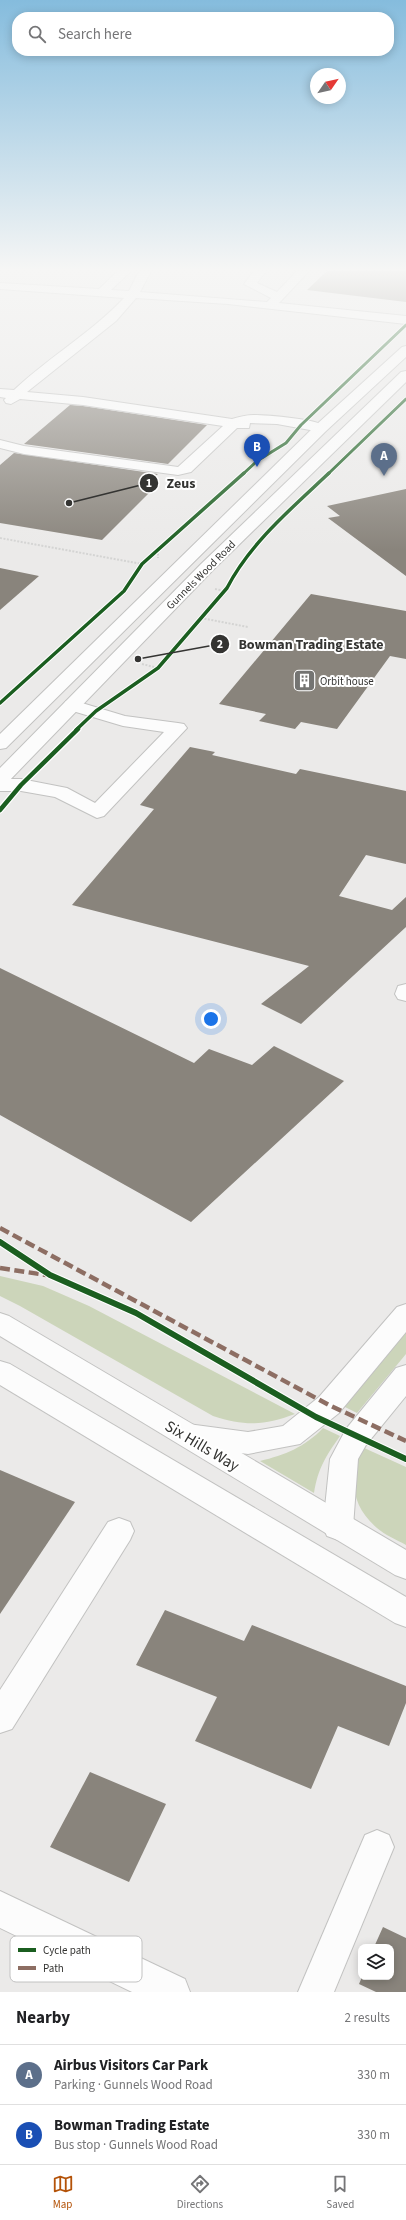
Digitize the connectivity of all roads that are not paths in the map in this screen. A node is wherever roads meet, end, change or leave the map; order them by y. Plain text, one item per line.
1 (53, 364) edge
2 (391, 364) edge
3 (406, 374) edge
4 (0, 393) edge
5 (20, 394) junction
6 (0, 408) edge
7 (234, 423) junction
8 (318, 432) junction
9 (0, 444) edge
10 (72, 705) junction
11 (0, 744) edge
12 (0, 779) edge
13 (0, 785) edge
14 (406, 1314) edge
15 (0, 1323) edge
16 (0, 1372) edge
17 (406, 1376) edge
18 (183, 1434) junction
19 (338, 1527) junction
20 (118, 1531) dead end
21 (406, 1566) edge
22 (406, 1614) edge
23 (0, 1718) edge
24 (377, 1847) dead end
25 (0, 1909) edge
26 (56, 1936) edge
27 (142, 1978) edge
28 (172, 1992) edge
29 (316, 1992) edge

1 - 5 main road
2 - 8 main road, Gunnels Wood Road
3 - 10 main road, Gunnels Wood Road
4 - 5 main road
5 - 6 main road
5 - 7 main road
7 - 8 main road
7 - 9 main road
8 - 11 main road, Gunnels Wood Road
10 - 12 main road, Gunnels Wood Road
10 - 13 main road
14 - 18 main road
15 - 18 main road, Six Hills Way
16 - 22 main road
17 - 19 main road
18 - 19 main road, Six Hills Way
19 - 21 main road, Six Hills Way
20 - 23 main road
24 - 29 main road
25 - 26 main road
27 - 28 main road

